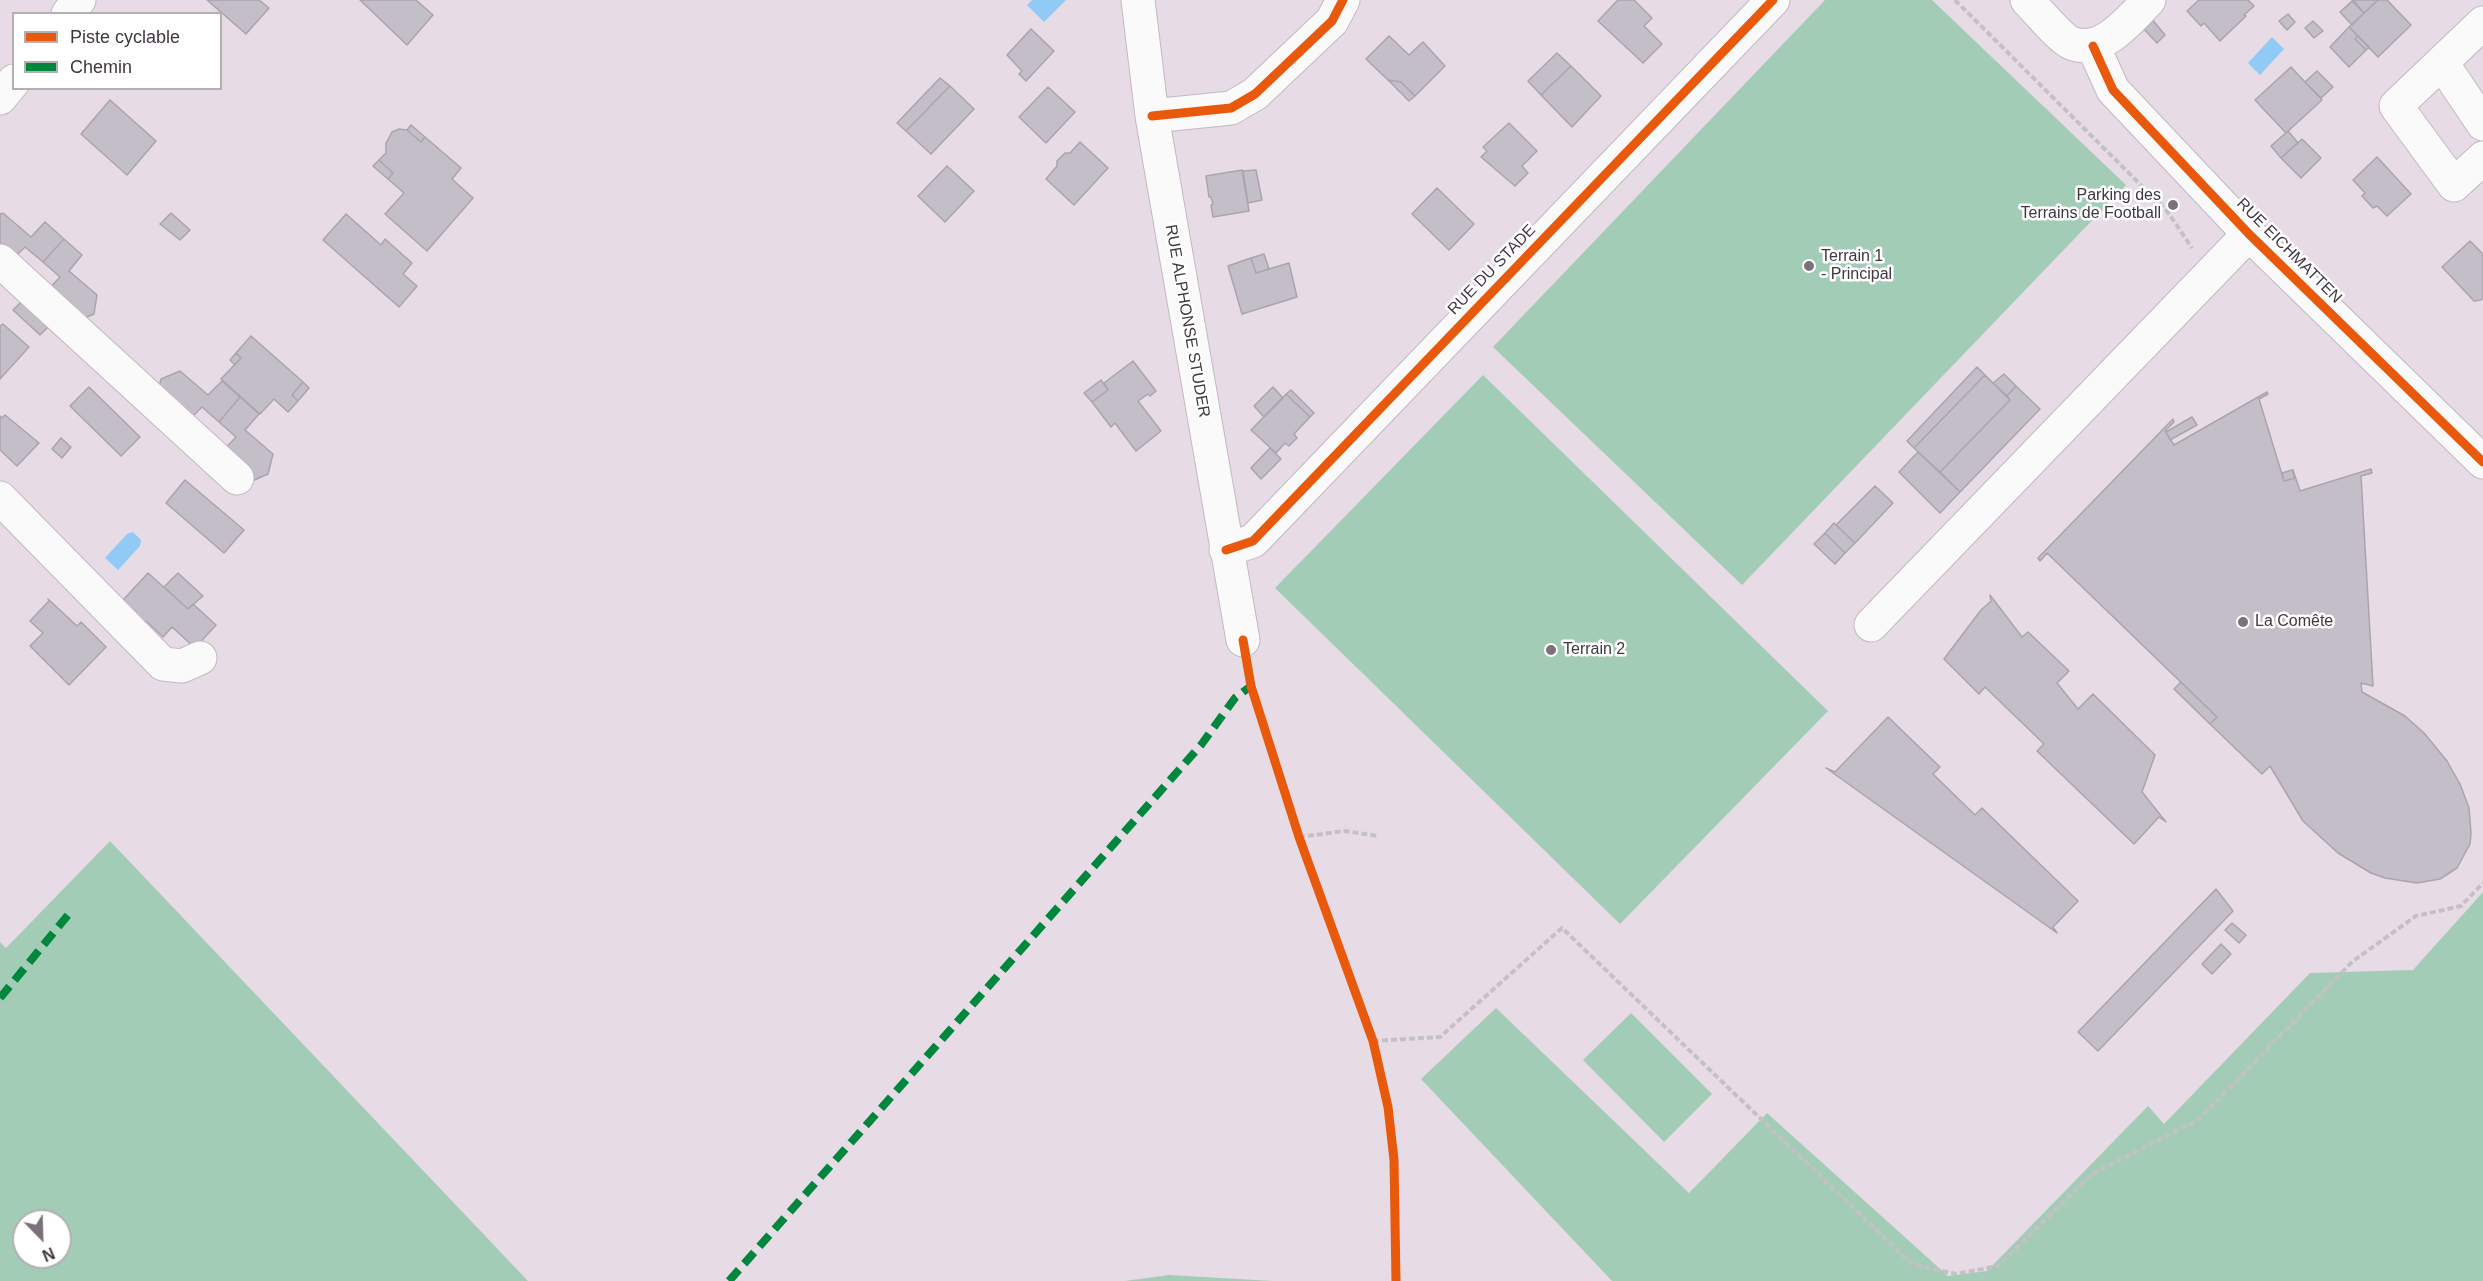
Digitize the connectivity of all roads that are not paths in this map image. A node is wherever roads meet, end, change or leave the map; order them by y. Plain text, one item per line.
1 (79, 0) edge
2 (1138, 0) edge
3 (1343, 0) edge
4 (1773, 0) edge
5 (2027, 0) edge
6 (2149, 0) edge
7 (70, 12) edge
8 (2483, 23) edge
9 (2093, 46) junction
10 (2442, 63) junction
11 (12, 83) edge
12 (0, 98) edge
13 (1152, 116) junction
14 (2483, 124) edge
15 (2483, 159) edge
16 (2249, 234) junction
17 (0, 261) edge
18 (2480, 452) edge
19 (237, 478) dead end
20 (0, 498) edge
21 (1226, 550) junction
22 (1871, 625) dead end
23 (1243, 640) dead end
24 (200, 658) dead end

1 - 7 street
2 - 13 street, RUE ALPHONSE STUDER
3 - 13 street
4 - 21 street, RUE DU STADE
5 - 9 street
6 - 9 street
8 - 10 street
9 - 16 street, RUE EICHMATTEN
10 - 14 street
10 - 15 street
11 - 12 street
13 - 21 street, RUE ALPHONSE STUDER
16 - 18 street, RUE EICHMATTEN
16 - 22 street
17 - 19 street
20 - 24 street
21 - 23 street, RUE ALPHONSE STUDER

